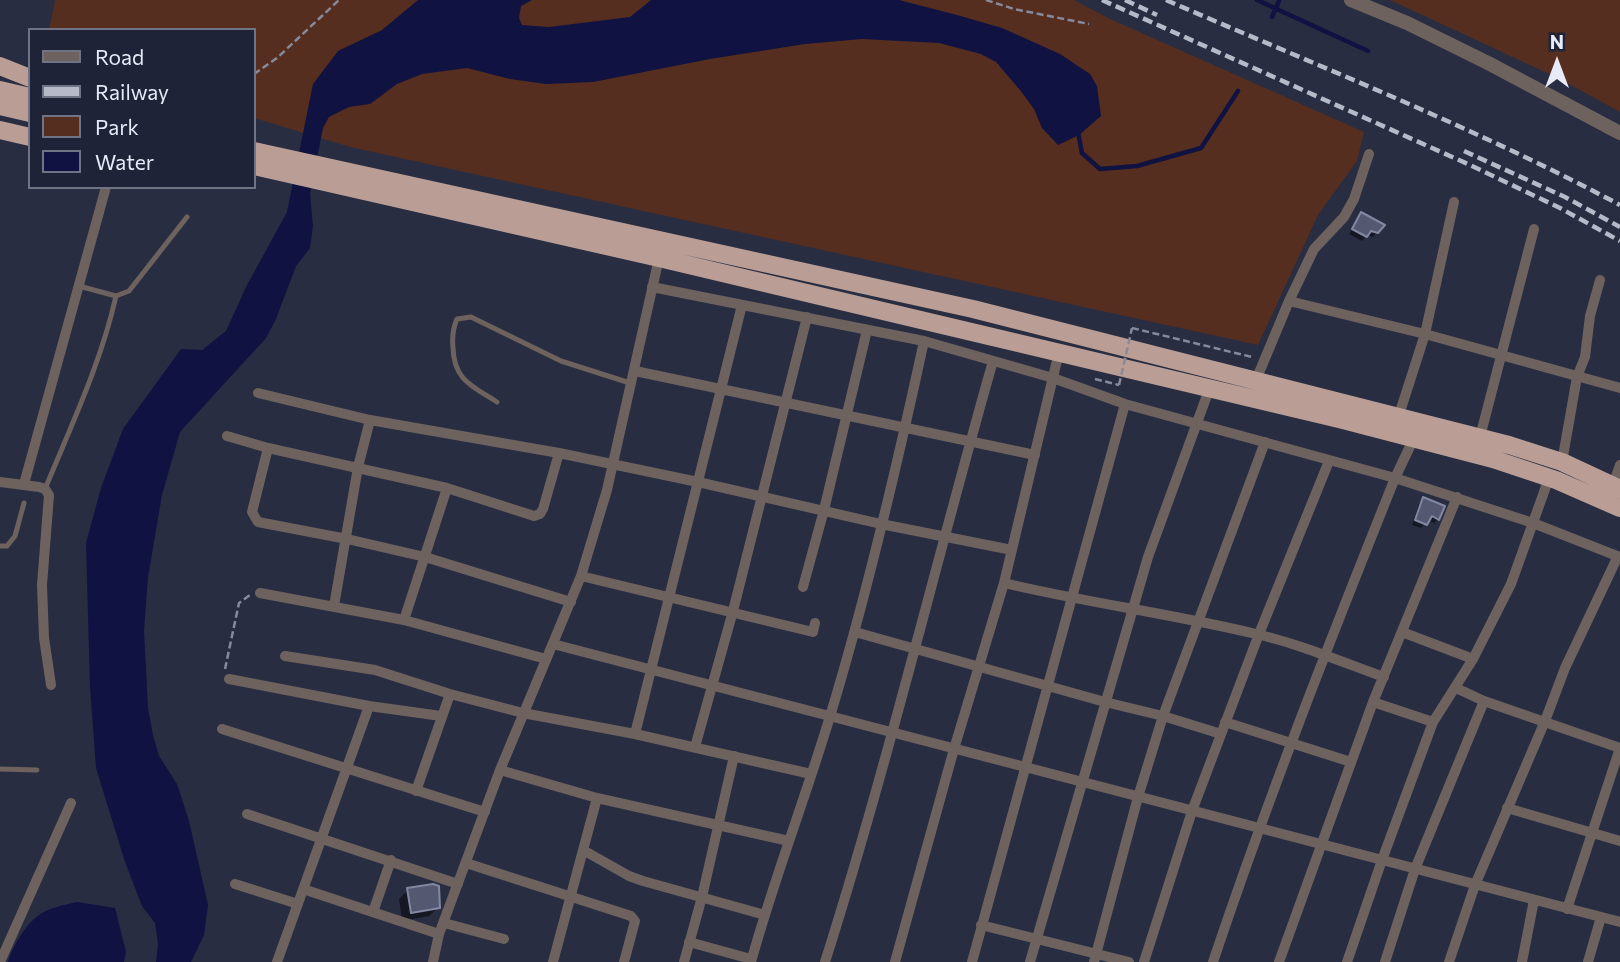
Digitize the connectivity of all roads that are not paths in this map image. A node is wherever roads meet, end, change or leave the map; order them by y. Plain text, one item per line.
1 (1351, 0) edge
2 (0, 66) edge
3 (28, 77) edge
4 (0, 131) edge
5 (1620, 133) edge
6 (28, 137) edge
7 (1368, 154) dead end
8 (256, 159) edge
9 (320, 174) junction
10 (105, 189) edge
11 (1454, 202) dead end
12 (187, 217) dead end
13 (1534, 229) dead end
14 (659, 258) junction
15 (1600, 280) dead end
16 (79, 286) junction
17 (652, 287) junction
18 (116, 296) junction
19 (1289, 301) junction
20 (742, 305) junction
21 (807, 317) junction
22 (867, 330) junction
23 (1425, 334) junction
24 (924, 341) junction
25 (1059, 352) junction
26 (1502, 356) junction
27 (993, 361) junction
28 (635, 370) junction
29 (1577, 377) junction
30 (1053, 378) junction
31 (1256, 380) junction
32 (632, 383) junction
33 (1210, 387) junction
34 (1620, 388) edge
35 (721, 389) junction
36 (258, 393) dead end
37 (497, 402) dead end
38 (784, 402) junction
39 (1125, 404) junction
40 (846, 415) junction
41 (1399, 415) junction
42 (370, 420) junction
43 (1198, 425) junction
44 (905, 428) junction
45 (227, 436) dead end
46 (1480, 437) junction
47 (1413, 438) junction
48 (970, 441) junction
49 (1265, 442) junction
50 (268, 448) junction
51 (559, 453) junction
52 (1035, 455) junction
53 (1329, 461) junction
54 (1562, 462) junction
55 (613, 465) junction
56 (1620, 465) edge
57 (358, 467) junction
58 (1395, 478) junction
59 (1549, 478) junction
60 (0, 482) edge
61 (698, 482) junction
62 (24, 484) junction
63 (1616, 487) edge
64 (447, 488) junction
65 (45, 489) junction
66 (761, 496) junction
67 (1457, 497) junction
68 (24, 503) dead end
69 (1620, 508) edge
70 (824, 510) junction
71 (1534, 523) junction
72 (881, 524) junction
73 (946, 537) junction
74 (347, 539) junction
75 (0, 546) edge
76 (1012, 550) junction
77 (1619, 556) edge
78 (425, 557) junction
79 (580, 576) junction
80 (1004, 583) junction
81 (803, 587) dead end
82 (260, 593) road end
83 (669, 596) junction
84 (1071, 599) junction
85 (571, 602) junction
86 (334, 606) junction
87 (1134, 608) junction
88 (733, 611) junction
89 (404, 620) junction
90 (1197, 622) junction
91 (815, 623) dead end
92 (855, 632) junction
93 (1402, 632) junction
94 (1259, 634) junction
95 (553, 644) junction
96 (915, 649) junction
97 (1324, 655) junction
98 (285, 656) dead end
99 (546, 659) junction
100 (1473, 659) junction
101 (980, 666) junction
102 (650, 670) junction
103 (1384, 677) junction
104 (229, 680) road end
105 (51, 685) dead end
106 (711, 685) junction
107 (1047, 685) junction
108 (1456, 688) junction
109 (450, 694) junction
110 (1484, 701) junction
111 (1105, 702) junction
112 (1373, 702) junction
113 (369, 706) junction
114 (523, 713) junction
115 (441, 716) junction
116 (830, 716) junction
117 (1163, 716) junction
118 (1545, 720) junction
119 (1225, 722) junction
120 (1433, 722) junction
121 (222, 729) dead end
122 (891, 732) junction
123 (635, 734) junction
124 (1221, 734) junction
125 (1290, 743) junction
126 (695, 747) junction
127 (1620, 748) edge
128 (954, 749) junction
129 (734, 756) junction
130 (1351, 762) junction
131 (1024, 767) junction
132 (0, 769) edge
133 (37, 770) dead end
134 (347, 770) junction
135 (500, 770) junction
136 (811, 774) junction
137 (1082, 782) junction
138 (416, 792) junction
139 (597, 797) junction
140 (1138, 797) junction
141 (71, 803) dead end
142 (1507, 808) junction
143 (1192, 811) junction
144 (485, 812) junction
145 (247, 814) dead end
146 (718, 825) junction
147 (1258, 828) junction
148 (1591, 832) junction
149 (321, 838) junction
150 (789, 841) junction
151 (1620, 841) edge
152 (1320, 844) junction
153 (583, 850) junction
154 (391, 860) junction
155 (1382, 860) junction
156 (466, 863) junction
157 (1415, 869) junction
158 (235, 884) dead end
159 (458, 884) junction
160 (1475, 885) junction
161 (303, 889) junction
162 (571, 895) junction
163 (702, 897) junction
164 (1534, 900) junction
165 (298, 904) junction
166 (1567, 909) junction
167 (373, 912) junction
168 (765, 915) junction
169 (1601, 917) junction
170 (1620, 922) edge
171 (981, 925) junction
172 (442, 928) junction
173 (1037, 937) junction
174 (504, 939) dead end
175 (689, 942) junction
176 (1096, 957) edge
177 (751, 961) edge
178 (0, 962) edge
179 (277, 962) edge
180 (433, 962) edge
181 (553, 962) edge
182 (624, 962) edge
183 (684, 962) edge
184 (825, 962) edge
185 (895, 962) edge
186 (972, 962) edge
187 (1030, 962) edge
188 (1129, 962) edge
189 (1144, 962) edge
190 (1213, 962) edge
191 (1279, 962) edge
192 (1348, 962) edge
193 (1385, 962) edge
194 (1449, 962) edge
195 (1522, 962) edge
196 (1588, 962) edge

1 - 5 street
2 - 3 highway
4 - 6 highway
7 - 19 street
8 - 9 highway
9 - 14 highway
9 - 31 highway
10 - 16 street
11 - 23 street
12 - 18 lane
13 - 26 street
14 - 17 street
14 - 25 highway
15 - 29 street
16 - 18 lane
16 - 62 street
17 - 20 street
17 - 28 street
18 - 65 lane
19 - 23 street
19 - 31 street
20 - 21 street
20 - 35 street
21 - 22 street
21 - 38 street
22 - 24 street
22 - 40 street
23 - 26 street
23 - 41 street
24 - 27 street
24 - 44 street
25 - 30 street
25 - 33 highway
26 - 29 street
26 - 46 street
27 - 30 street
27 - 48 street
28 - 32 street
28 - 35 street
29 - 34 street
29 - 54 street
30 - 39 street
30 - 52 street
31 - 41 highway
32 - 37 lane
32 - 55 street
33 - 43 street
33 - 47 highway
35 - 38 street
35 - 61 street
36 - 42 street
38 - 40 street
38 - 66 street
39 - 43 street
39 - 84 street
40 - 44 street
40 - 70 street
41 - 46 highway
42 - 51 street
42 - 57 street
43 - 49 street
43 - 87 street
44 - 48 street
44 - 72 street
45 - 50 street
46 - 54 highway
47 - 58 street
47 - 59 highway
48 - 52 street
48 - 73 street
49 - 53 street
49 - 90 street
50 - 57 street
50 - 74 street
51 - 55 street
51 - 64 street
52 - 76 street
53 - 58 street
53 - 94 street
54 - 63 highway
55 - 61 street
55 - 79 street
56 - 63 street
57 - 64 street
57 - 74 street
58 - 67 street
58 - 97 street
59 - 69 highway
59 - 71 street
60 - 62 street
61 - 66 street
61 - 83 street
62 - 65 street
64 - 78 street
65 - 105 street
66 - 70 street
66 - 88 street
67 - 71 street
67 - 93 street
68 - 75 lane
70 - 72 street
70 - 81 street
71 - 77 street
71 - 100 street
72 - 73 street
72 - 92 street
73 - 76 street
73 - 96 street
74 - 78 street
74 - 86 street
76 - 80 street
77 - 118 street
78 - 85 street
78 - 89 street
79 - 83 street
79 - 85 street
80 - 84 street
80 - 101 street
82 - 86 street
83 - 88 street
83 - 102 street
84 - 87 street
84 - 107 street
85 - 95 street
86 - 89 street
87 - 90 street
87 - 111 street
88 - 91 street
88 - 106 street
89 - 99 street
90 - 94 street
90 - 117 street
92 - 96 street
92 - 116 street
93 - 100 street
93 - 103 street
94 - 97 street
94 - 119 street
95 - 99 street
95 - 102 street
96 - 101 street
96 - 122 street
97 - 103 street
97 - 125 street
98 - 109 street
99 - 114 street
100 - 108 street
101 - 107 street
101 - 128 street
102 - 106 street
102 - 123 street
103 - 112 street
104 - 113 street
106 - 116 street
106 - 126 street
107 - 111 street
107 - 131 street
108 - 110 street
108 - 120 street
109 - 114 street
109 - 115 street
110 - 118 street
110 - 157 street
111 - 117 street
111 - 137 street
112 - 120 street
112 - 130 street
113 - 115 street
113 - 134 street
114 - 123 street
114 - 135 street
115 - 138 street
116 - 122 street
116 - 136 street
117 - 124 street
117 - 140 street
118 - 127 street
118 - 142 street
119 - 124 street
119 - 125 street
120 - 155 street
121 - 134 street
122 - 128 street
122 - 184 street
123 - 126 street
124 - 143 street
125 - 130 street
125 - 147 street
126 - 129 street
127 - 148 street
128 - 131 street
128 - 185 street
129 - 136 street
129 - 146 street
130 - 152 street
131 - 137 street
131 - 171 street
132 - 133 lane
134 - 138 street
134 - 149 street
135 - 139 street
135 - 144 street
136 - 150 street
137 - 140 street
137 - 173 street
138 - 144 street
139 - 146 street
139 - 153 street
140 - 143 street
140 - 176 street
141 - 178 street
142 - 148 street
142 - 160 street
143 - 147 street
143 - 189 street
144 - 156 street
145 - 149 street
146 - 150 street
146 - 163 street
147 - 152 street
147 - 190 street
148 - 151 street
148 - 166 street
149 - 154 street
149 - 161 street
150 - 168 street
152 - 155 street
152 - 191 street
153 - 162 street
153 - 163 street
154 - 159 street
154 - 167 street
155 - 157 street
155 - 192 street
156 - 159 street
156 - 162 street
157 - 160 street
157 - 193 street
158 - 165 street
159 - 172 street
160 - 164 street
160 - 194 street
161 - 165 street
161 - 167 street
162 - 181 street
162 - 182 street
163 - 168 street
163 - 175 street
164 - 166 street
164 - 195 street
165 - 179 street
166 - 169 street
167 - 172 street
168 - 177 street
169 - 170 street
169 - 196 street
171 - 173 street
171 - 186 street
172 - 174 street
172 - 180 street
173 - 176 street
173 - 187 street
175 - 177 street
175 - 183 street
176 - 188 street

